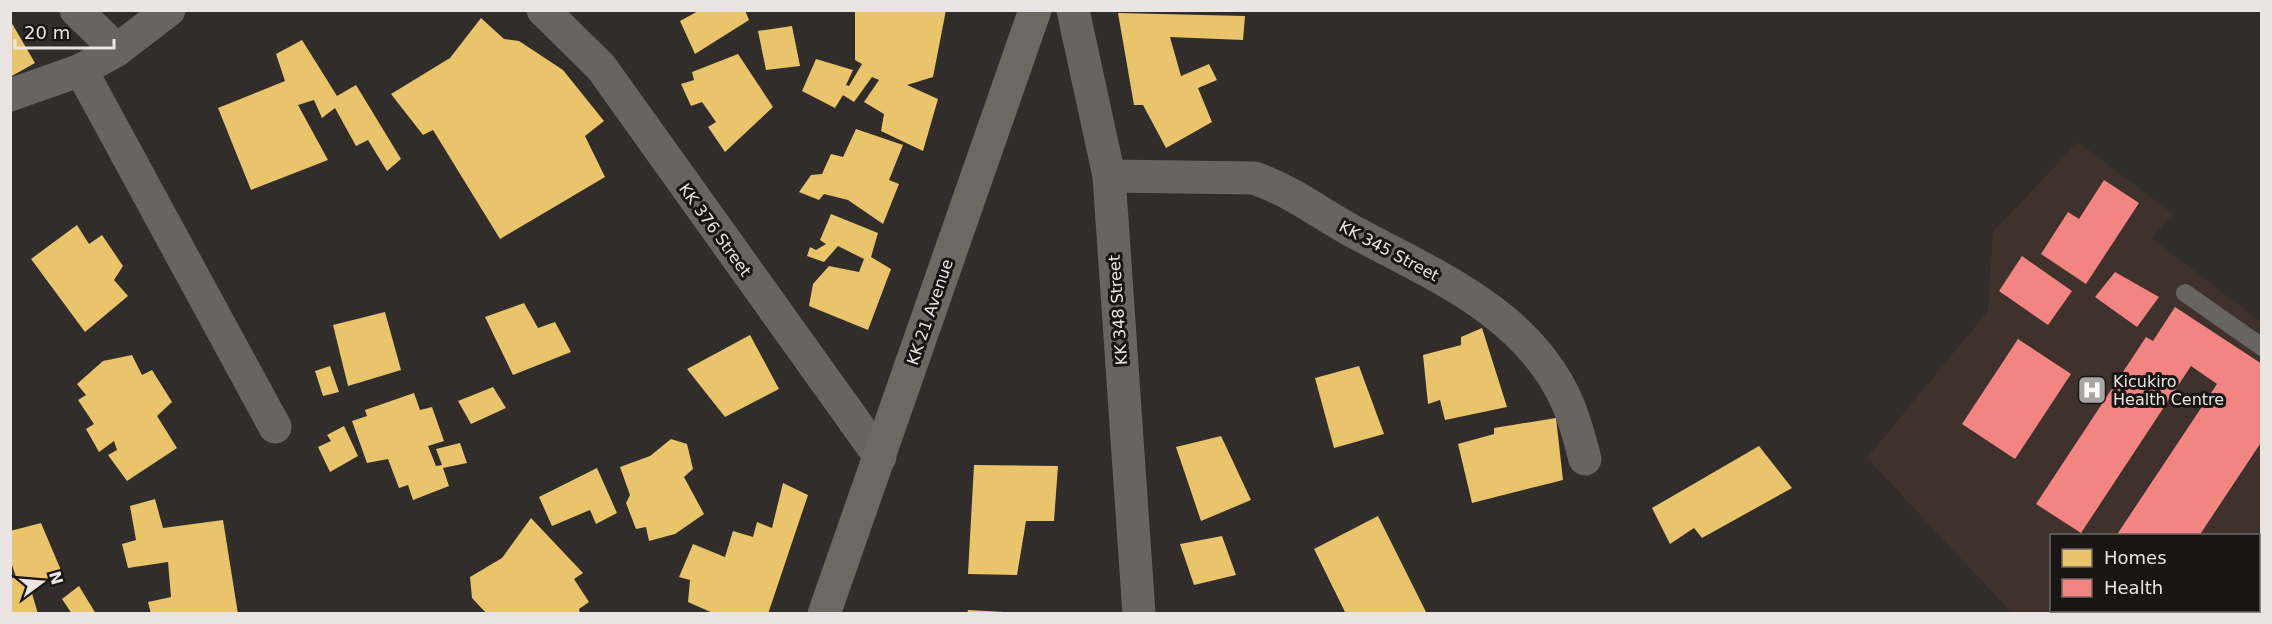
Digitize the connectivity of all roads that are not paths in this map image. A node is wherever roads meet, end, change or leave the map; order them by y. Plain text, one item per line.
1 (76, 10) edge
2 (169, 10) edge
3 (1035, 10) edge
4 (1073, 10) edge
5 (547, 12) edge
6 (117, 50) junction
7 (81, 70) junction
8 (10, 95) edge
9 (1109, 176) junction
10 (2185, 292) dead end
11 (2262, 347) edge
12 (274, 427) dead end
13 (880, 457) junction
14 (1586, 459) dead end
15 (824, 614) edge
16 (1139, 614) edge

1 - 6 street
2 - 6 street
3 - 13 main road, KK 21 Avenue
4 - 9 street, KK 348 Street
5 - 13 street, KK 376 Street
6 - 7 street
7 - 8 street
7 - 12 street
9 - 14 street, KK 345 Street
9 - 16 street, KK 348 Street
10 - 11 lane
13 - 15 main road, KK 21 Avenue

